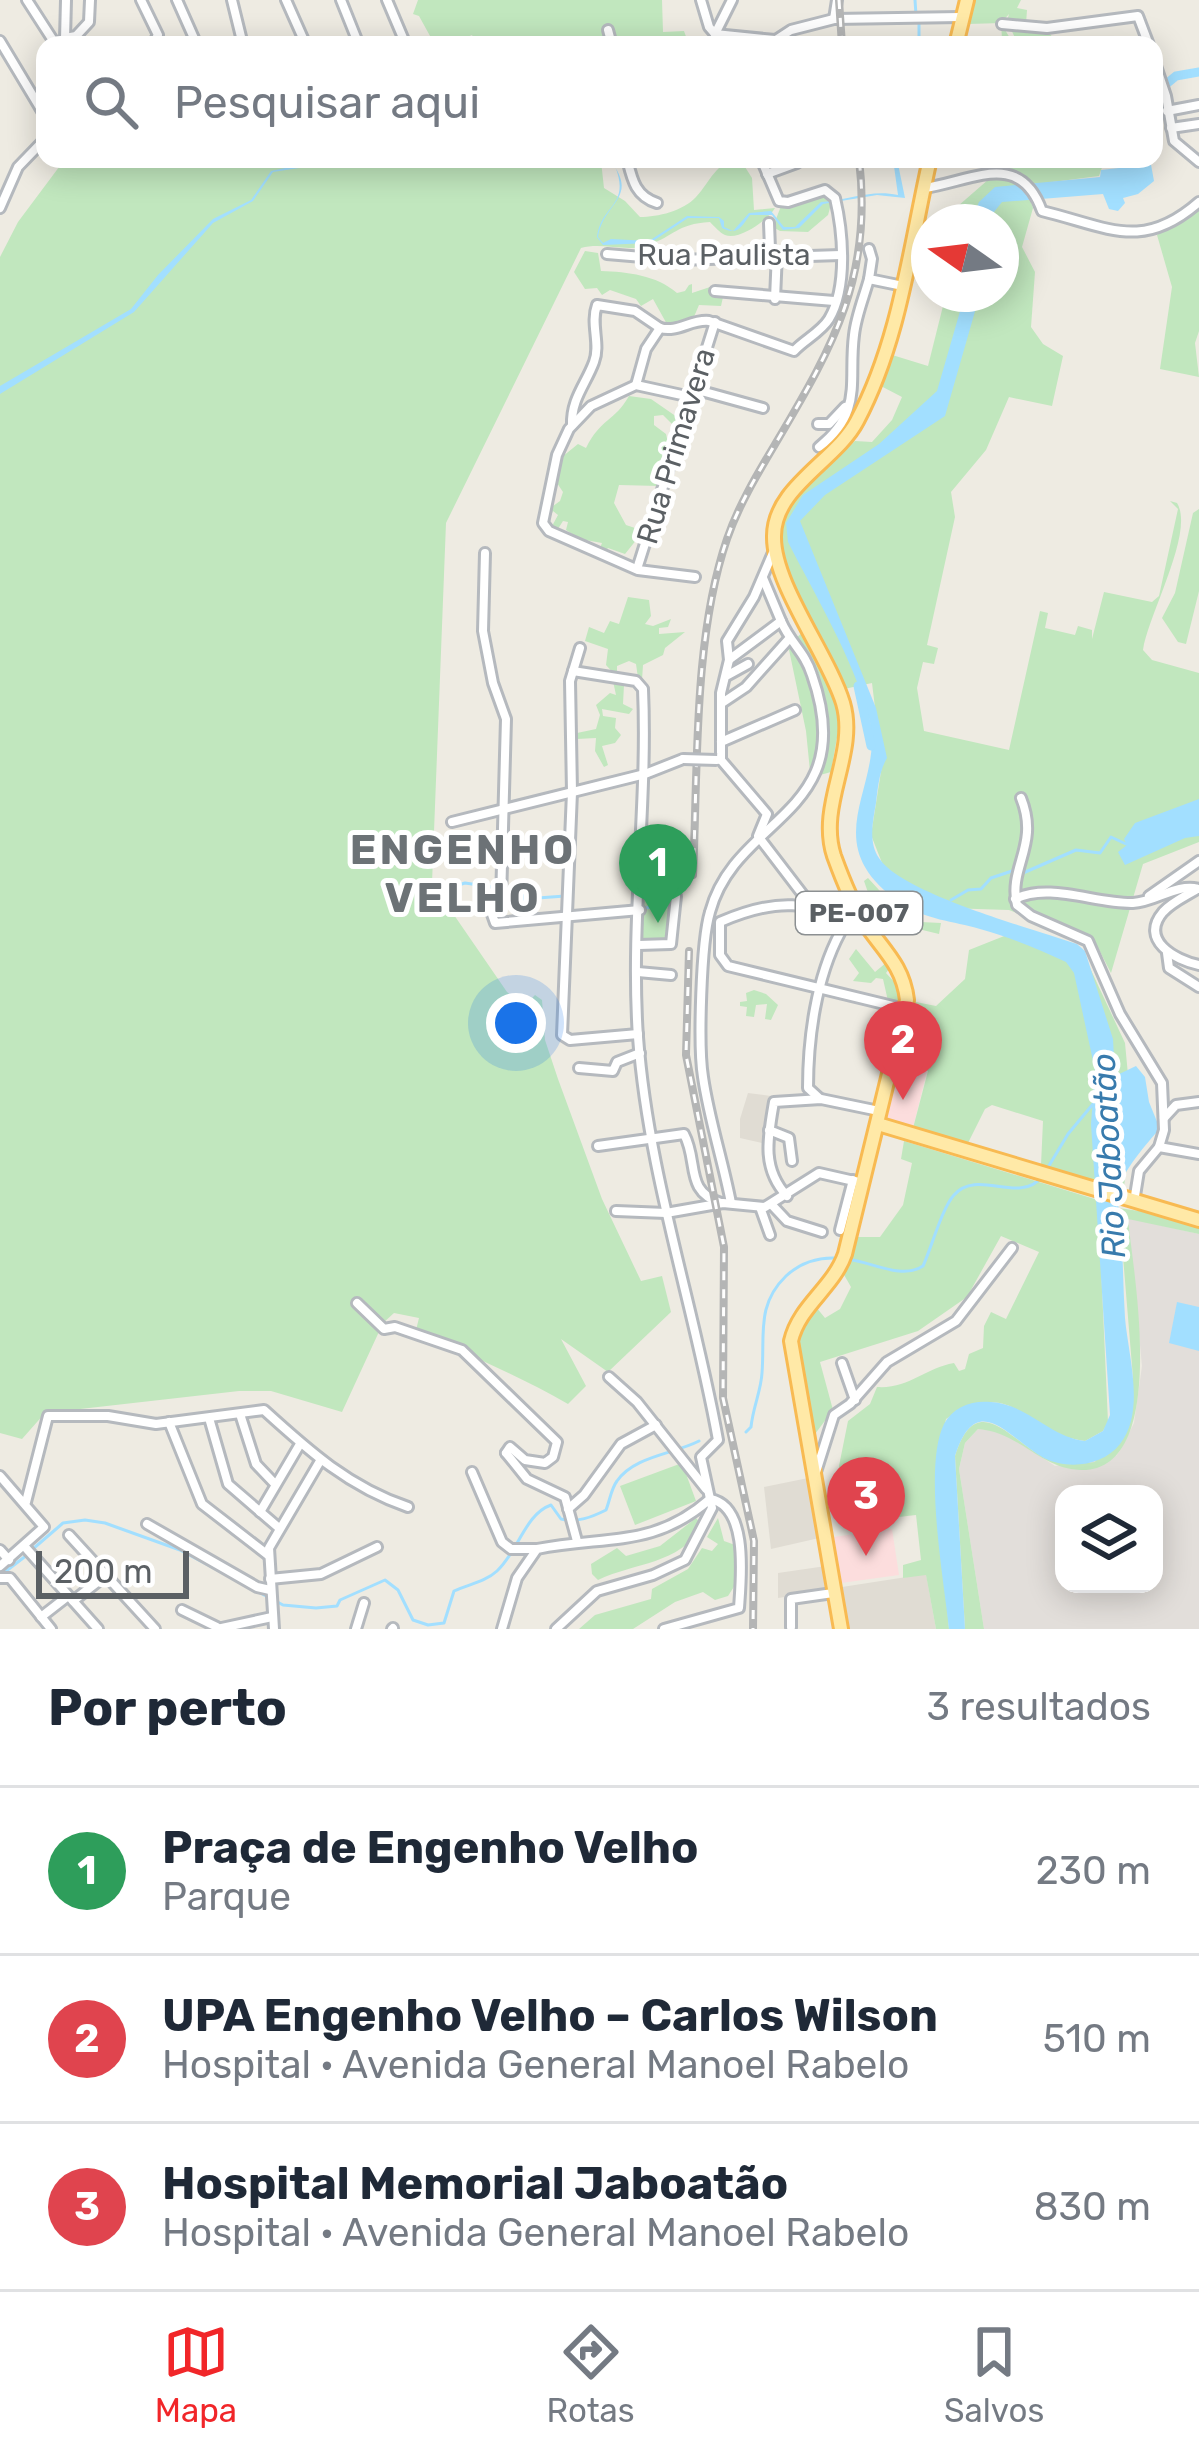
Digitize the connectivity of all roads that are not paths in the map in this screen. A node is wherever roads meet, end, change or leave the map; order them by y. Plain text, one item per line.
1 (27, 0) edge
2 (66, 0) edge
3 (90, 0) edge
4 (141, 0) edge
5 (177, 0) edge
6 (232, 0) edge
7 (286, 0) edge
8 (341, 0) edge
9 (387, 0) edge
10 (701, 0) edge
11 (732, 0) edge
12 (837, 0) edge
13 (967, 0) edge
14 (962, 17) junction
15 (834, 20) junction
16 (1002, 24) dead end
17 (608, 29) dead end
18 (715, 34) junction
19 (55, 36) edge
20 (62, 36) edge
21 (76, 36) edge
22 (157, 36) edge
23 (193, 36) edge
24 (241, 36) edge
25 (302, 36) edge
26 (355, 36) edge
27 (402, 36) edge
28 (610, 36) edge
29 (729, 36) edge
30 (781, 36) edge
31 (958, 36) edge
32 (1146, 36) edge
33 (1, 46) edge
34 (1163, 87) edge
35 (36, 102) edge
36 (1199, 105) edge
37 (1167, 111) junction
38 (1199, 124) edge
39 (1171, 128) junction
40 (36, 148) edge
41 (1199, 162) edge
42 (629, 168) edge
43 (765, 168) edge
44 (783, 168) edge
45 (928, 168) edge
46 (767, 174) junction
47 (924, 188) junction
48 (657, 202) dead end
49 (1199, 202) edge
50 (0, 208) edge
51 (769, 223) dead end
52 (869, 249) dead end
53 (607, 254) dead end
54 (841, 255) junction
55 (776, 258) junction
56 (868, 279) junction
57 (903, 286) junction
58 (715, 291) dead end
59 (775, 299) junction
60 (834, 301) junction
61 (715, 322) junction
62 (660, 328) junction
63 (637, 385) junction
64 (854, 388) junction
65 (692, 393) junction
66 (763, 408) dead end
67 (818, 424) dead end
68 (572, 425) junction
69 (819, 448) dead end
70 (775, 548) junction
71 (484, 553) dead end
72 (637, 569) junction
73 (695, 577) dead end
74 (763, 578) junction
75 (781, 621) junction
76 (788, 640) junction
77 (580, 648) dead end
78 (729, 660) junction
79 (748, 664) dead end
80 (573, 671) junction
81 (726, 675) junction
82 (721, 704) junction
83 (795, 710) dead end
84 (721, 742) junction
85 (719, 760) junction
86 (645, 774) junction
87 (572, 792) junction
88 (1021, 798) dead end
89 (504, 810) junction
90 (452, 822) dead end
91 (759, 836) junction
92 (1199, 861) edge
93 (1198, 889) edge
94 (641, 890) junction
95 (1015, 899) junction
96 (1137, 903) junction
97 (810, 904) junction
98 (640, 910) junction
99 (566, 914) junction
100 (865, 924) junction
101 (719, 926) junction
102 (707, 930) junction
103 (840, 934) dead end
104 (639, 945) junction
105 (1167, 952) junction
106 (1199, 964) edge
107 (638, 972) junction
108 (671, 975) dead end
109 (1199, 986) edge
110 (820, 991) junction
111 (905, 1010) junction
112 (638, 1034) junction
113 (640, 1053) junction
114 (579, 1068) dead end
115 (821, 1099) junction
116 (1199, 1102) edge
117 (879, 1118) junction
118 (1163, 1119) junction
119 (769, 1130) junction
120 (796, 1132) dead end
121 (785, 1134) junction
122 (653, 1140) junction
123 (598, 1146) dead end
124 (1159, 1147) junction
125 (1199, 1154) edge
126 (792, 1161) dead end
127 (858, 1181) junction
128 (787, 1196) junction
129 (1131, 1202) junction
130 (723, 1204) junction
131 (772, 1205) junction
132 (760, 1208) junction
133 (616, 1211) dead end
134 (666, 1214) junction
135 (1199, 1220) edge
136 (841, 1230) dead end
137 (822, 1232) dead end
138 (770, 1235) dead end
139 (1012, 1248) dead end
140 (357, 1303) dead end
141 (842, 1363) dead end
142 (609, 1377) dead end
143 (855, 1400) junction
144 (240, 1414) junction
145 (209, 1418) junction
146 (169, 1422) junction
147 (656, 1425) junction
148 (300, 1444) junction
149 (320, 1462) junction
150 (472, 1472) dead end
151 (816, 1473) junction
152 (0, 1476) edge
153 (274, 1484) junction
154 (14, 1491) junction
155 (0, 1493) edge
156 (710, 1495) junction
157 (26, 1502) junction
158 (408, 1507) dead end
159 (260, 1511) junction
160 (570, 1517) junction
161 (147, 1524) dead end
162 (280, 1528) junction
163 (68, 1534) dead end
164 (577, 1541) junction
165 (25, 1547) junction
166 (377, 1547) dead end
167 (537, 1549) junction
168 (0, 1550) edge
169 (268, 1555) junction
170 (9, 1560) junction
171 (0, 1567) edge
172 (105, 1576) junction
173 (0, 1578) edge
174 (270, 1592) junction
175 (836, 1592) junction
176 (70, 1599) junction
177 (364, 1603) dead end
178 (182, 1610) dead end
179 (272, 1616) junction
180 (44, 1625) edge
181 (791, 1627) edge
182 (217, 1628) edge
183 (98, 1629) edge
184 (155, 1629) edge
185 (274, 1629) edge
186 (356, 1629) edge
187 (502, 1629) edge
188 (556, 1629) edge
189 (664, 1629) edge
190 (841, 1629) edge

1 - 19 street
2 - 20 street
3 - 21 street
4 - 22 street
5 - 23 street
6 - 24 street
7 - 25 street
8 - 26 street
9 - 27 street
10 - 18 street
11 - 18 street
12 - 15 street
13 - 14 main road
14 - 15 street
14 - 31 main road
15 - 30 street
16 - 32 street
17 - 28 street
18 - 29 street
33 - 35 street
34 - 37 street
36 - 37 street
37 - 39 street
38 - 39 street
39 - 41 street
40 - 50 street
42 - 48 street
43 - 46 street
44 - 46 street
45 - 47 main road
46 - 54 street
47 - 49 street
47 - 57 main road
51 - 55 street
52 - 56 street
53 - 55 street, Rua Paulista
54 - 55 street, Rua Paulista
54 - 60 street
55 - 59 street
56 - 57 street
56 - 64 street
57 - 70 main road
58 - 59 street
59 - 60 street
60 - 61 street
61 - 62 street
61 - 65 street, Rua Primavera
62 - 63 street
62 - 68 street
63 - 65 street
63 - 68 street
64 - 67 street
64 - 69 street
65 - 66 street
65 - 72 street, Rua Primavera
68 - 72 street
70 - 74 street
70 - 100 main road, PE-007
71 - 89 street
72 - 73 street
74 - 75 street
74 - 78 street
75 - 76 street
75 - 78 street
76 - 82 street
76 - 91 street
77 - 80 street
78 - 81 street
79 - 81 street
80 - 86 street
80 - 87 street
81 - 82 street
82 - 84 street
83 - 84 street
84 - 85 street
85 - 86 street, bridge
85 - 91 street
86 - 87 street
86 - 94 street
87 - 89 street
87 - 99 street
88 - 95 street
89 - 90 street
89 - 99 street
91 - 97 street
91 - 102 street
92 - 96 street
93 - 96 street
93 - 105 street
94 - 98 street
94 - 104 street
95 - 96 street
95 - 118 street
97 - 100 street
97 - 101 street
98 - 99 street
98 - 104 street
99 - 112 street
100 - 111 main road, PE-007
101 - 102 street
101 - 110 street
102 - 130 street
103 - 110 street
104 - 107 street
105 - 106 street
105 - 109 street
107 - 108 street
107 - 112 street
110 - 111 street
110 - 115 street
111 - 117 main road, PE-007
112 - 113 street
113 - 114 street
113 - 122 street
115 - 117 street
115 - 119 street
116 - 118 street
117 - 127 main road, PE-007
117 - 129 main road
118 - 124 street
119 - 121 street
119 - 128 street
120 - 121 street
121 - 126 street
122 - 123 street
122 - 130 street
122 - 134 street
124 - 125 street
124 - 129 street
127 - 128 street
127 - 136 street
127 - 151 main road, PE-007
128 - 131 street
129 - 135 main road
130 - 132 street
130 - 134 street
131 - 132 street
131 - 137 street
132 - 138 street
133 - 134 street
134 - 156 street
139 - 143 street
140 - 160 street
141 - 143 street
142 - 147 street
143 - 151 street
144 - 145 street
144 - 148 street
144 - 153 street
145 - 146 street
145 - 159 street
146 - 157 street
146 - 169 street
147 - 156 street
147 - 160 street
148 - 149 street
148 - 153 street
149 - 158 street
149 - 162 street
150 - 167 street
151 - 175 main road, PE-007
152 - 154 street
153 - 159 street
154 - 155 street
154 - 157 street
156 - 164 street
156 - 188 street
156 - 189 street
157 - 165 street
159 - 162 street
160 - 164 street
161 - 174 street
162 - 169 street
163 - 172 street
164 - 167 street
165 - 170 street
165 - 176 street
166 - 174 street
167 - 187 street
168 - 170 street
169 - 174 street
170 - 171 street
172 - 176 street
172 - 184 street
173 - 180 street
174 - 179 street
175 - 181 street
175 - 190 main road, PE-007
176 - 180 street
176 - 183 street
177 - 186 street
178 - 182 street
179 - 182 street
179 - 185 street

